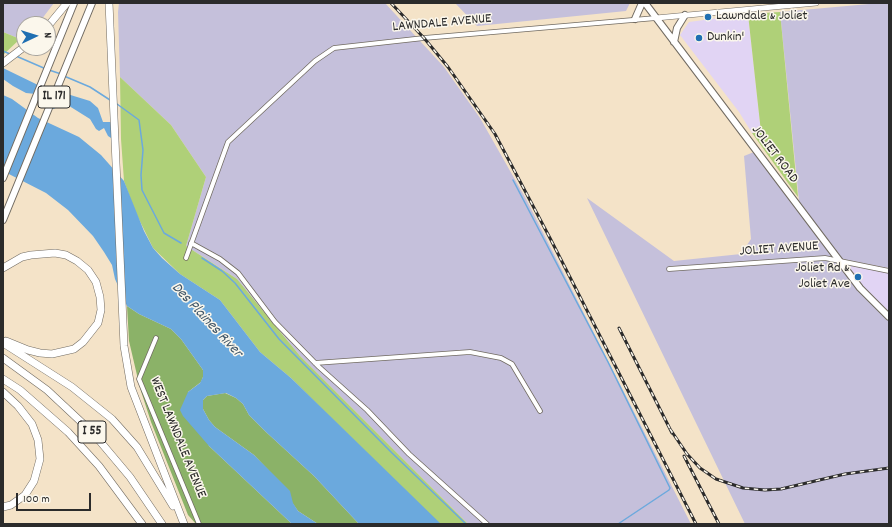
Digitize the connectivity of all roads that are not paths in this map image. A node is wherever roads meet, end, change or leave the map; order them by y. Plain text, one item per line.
1 (67, 3) edge
2 (74, 3) edge
3 (92, 3) edge
4 (109, 3) edge
5 (643, 3) edge
6 (816, 3) edge
7 (685, 15) junction
8 (56, 16) edge
9 (656, 18) junction
10 (635, 19) junction
11 (674, 42) junction
12 (16, 53) edge
13 (3, 63) edge
14 (3, 178) edge
15 (3, 220) edge
16 (191, 243) junction
17 (186, 258) dead end
18 (838, 260) junction
19 (3, 268) edge
20 (669, 269) dead end
21 (889, 271) edge
22 (889, 317) edge
23 (156, 338) dead end
24 (3, 339) edge
25 (3, 343) edge
26 (3, 358) edge
27 (315, 363) junction
28 (3, 379) edge
29 (3, 392) edge
30 (540, 411) dead end
31 (3, 508) edge
32 (142, 524) edge
33 (162, 524) edge
34 (183, 524) edge
35 (199, 524) edge
36 (486, 524) edge

1 - 8 highway
2 - 14 main road, IL 171
3 - 15 main road, IL 171
4 - 34 highway
5 - 9 main road, JOLIET ROAD
5 - 10 main road
6 - 7 street, LAWNDALE AVENUE
7 - 9 street, LAWNDALE AVENUE
7 - 11 main road
9 - 10 street, LAWNDALE AVENUE
9 - 11 main road, JOLIET ROAD
10 - 16 street, LAWNDALE AVENUE
11 - 18 main road, JOLIET ROAD
12 - 13 highway
16 - 17 street, LAWNDALE AVENUE
16 - 27 street
18 - 20 street, JOLIET AVENUE
18 - 21 street, JOLIET AVENUE
18 - 22 main road, JOLIET ROAD
19 - 24 highway
23 - 35 street, WEST LAWNDALE AVENUE
25 - 34 highway
26 - 33 highway, I 55
27 - 30 street
27 - 36 street
28 - 32 highway, I 55
29 - 31 highway

